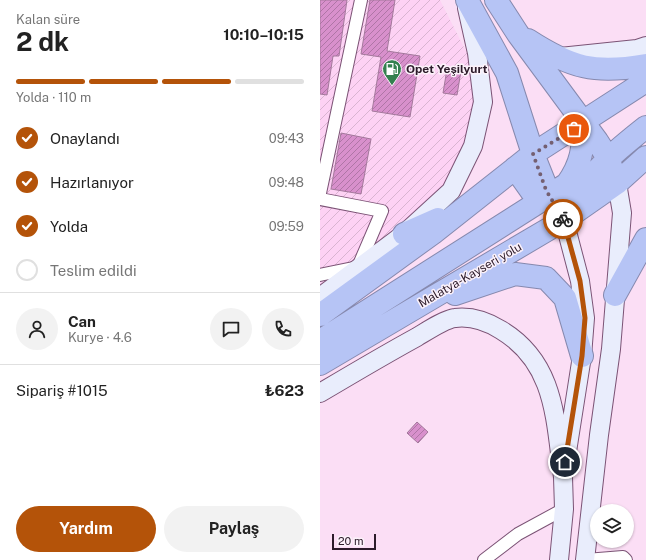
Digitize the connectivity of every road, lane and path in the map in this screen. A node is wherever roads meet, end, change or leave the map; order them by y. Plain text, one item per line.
1 (361, 0) edge
2 (466, 0) edge
3 (496, 0) edge
4 (518, 34) junction
5 (646, 46) edge
6 (555, 57) junction
7 (646, 65) edge
8 (646, 81) edge
9 (584, 123) junction
10 (646, 127) edge
11 (614, 152) junction
12 (533, 154) junction
13 (641, 162) edge
14 (515, 168) junction
15 (617, 183) junction
16 (320, 193) edge
17 (320, 199) edge
18 (544, 199) junction
19 (468, 205) junction
20 (564, 220) junction
21 (404, 234) junction
22 (646, 239) edge
23 (358, 267) junction
24 (320, 275) edge
25 (615, 295) junction
26 (320, 297) edge
27 (414, 307) junction
28 (320, 315) edge
29 (320, 341) edge
30 (582, 356) junction
31 (320, 364) edge
32 (320, 393) edge
33 (563, 477) junction
34 (564, 509) junction
35 (484, 560) edge
36 (559, 560) edge
37 (586, 560) edge
38 (626, 560) edge

1 - 16 street
2 - 12 highway
2 - 21 street
3 - 4 highway
4 - 6 highway
4 - 9 highway
5 - 6 street
6 - 7 highway
8 - 9 highway
9 - 11 highway
9 - 12 highway
9 - 18 highway
10 - 11 highway
11 - 13 highway
11 - 15 highway
11 - 20 highway
12 - 14 highway
12 - 18 highway
13 - 15 highway, Malatya-Kayseri yolu
14 - 18 highway
14 - 19 highway
15 - 20 highway, Malatya-Kayseri yolu
15 - 25 street
17 - 23 street
18 - 20 highway
18 - 29 highway
19 - 21 highway
19 - 28 highway
20 - 27 highway, Malatya-Kayseri yolu
20 - 30 street
21 - 23 street
22 - 25 highway
23 - 24 street
23 - 26 street
25 - 37 street
27 - 30 highway
27 - 31 highway, Malatya-Kayseri yolu
30 - 33 street
32 - 33 street
33 - 34 street
34 - 35 street
34 - 36 street
37 - 38 street

